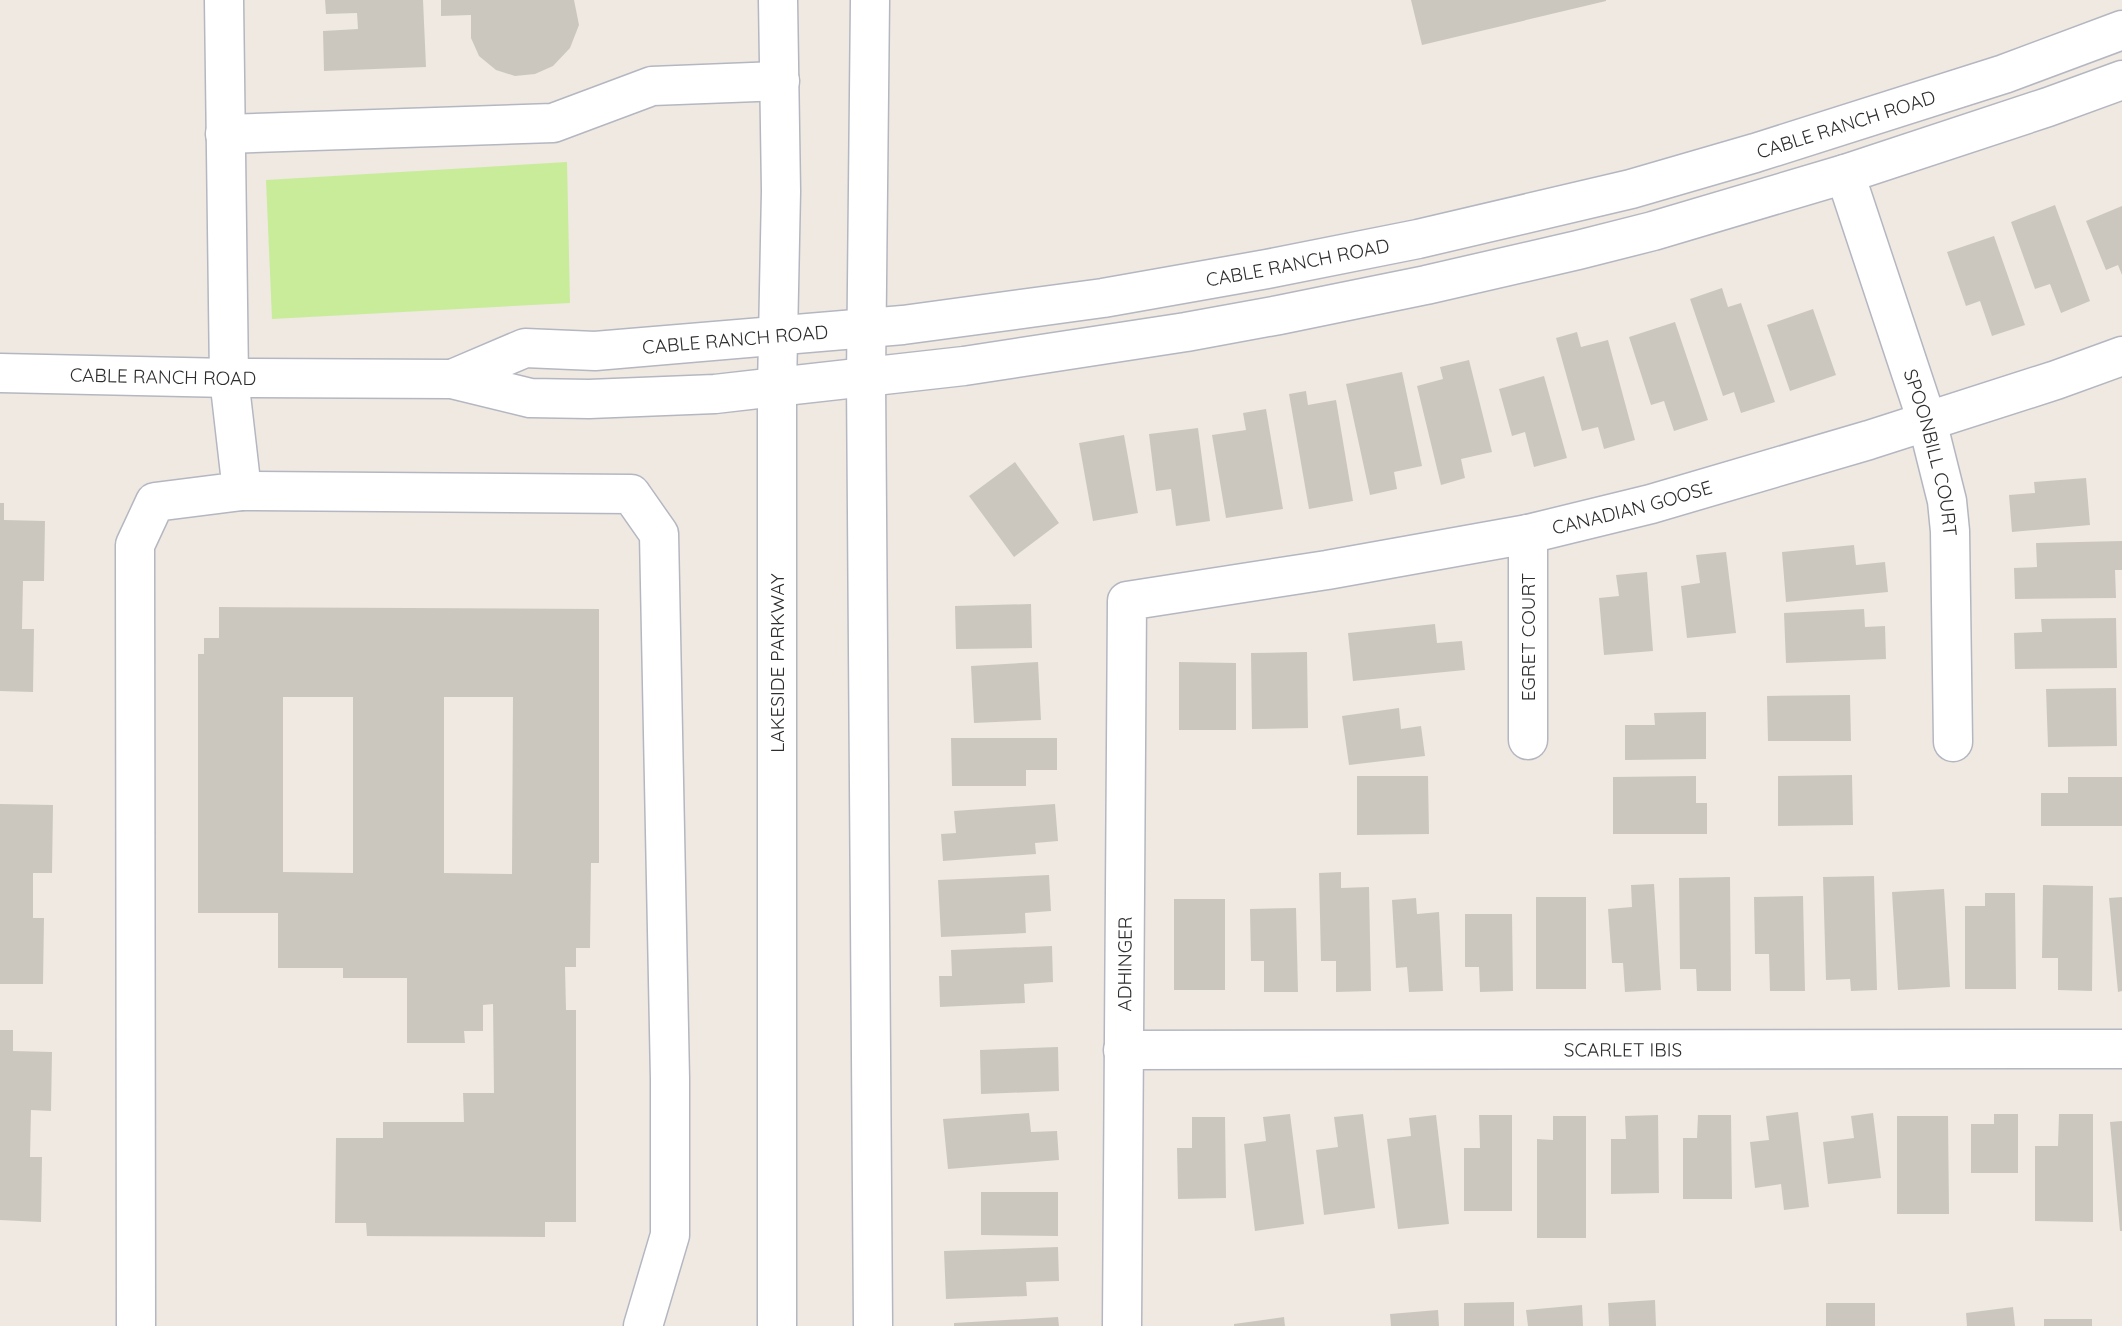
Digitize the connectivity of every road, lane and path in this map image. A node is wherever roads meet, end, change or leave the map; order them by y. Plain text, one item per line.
1 (225, 0) edge
2 (778, 0) edge
3 (870, 0) edge
4 (2122, 30) edge
5 (2122, 80) edge
6 (780, 81) junction
7 (225, 134) junction
8 (1845, 174) junction
9 (867, 328) junction
10 (778, 336) junction
11 (2122, 356) edge
12 (0, 373) edge
13 (229, 378) junction
14 (866, 378) junction
15 (452, 379) junction
16 (777, 388) junction
17 (1927, 421) junction
18 (242, 491) junction
19 (1528, 534) junction
20 (1127, 601) joint
21 (1528, 740) dead end
22 (1953, 742) dead end
23 (2122, 1049) edge
24 (1123, 1050) junction
25 (136, 1326) edge
26 (643, 1326) edge
27 (777, 1326) edge
28 (873, 1326) edge
29 (1122, 1326) edge

1 - 7 street
2 - 6 street, LAKESIDE PARKWAY
3 - 9 street
4 - 9 street, CABLE RANCH ROAD
5 - 8 street, CABLE RANCH ROAD
6 - 7 street
6 - 10 street, LAKESIDE PARKWAY
7 - 13 street
8 - 14 street, CABLE RANCH ROAD
8 - 17 street, SPOONBILL COURT
9 - 10 street, CABLE RANCH ROAD
9 - 14 street
10 - 15 street, CABLE RANCH ROAD
10 - 16 street, LAKESIDE PARKWAY
11 - 17 street, CANADIAN GOOSE
12 - 13 street, CABLE RANCH ROAD
13 - 15 street, CABLE RANCH ROAD
13 - 18 street
14 - 16 street, CABLE RANCH ROAD
14 - 28 street
15 - 16 street, CABLE RANCH ROAD
16 - 27 street, LAKESIDE PARKWAY
17 - 19 street, CANADIAN GOOSE
17 - 22 street, SPOONBILL COURT
18 - 25 street
18 - 26 street
19 - 20 street, CANADIAN GOOSE
19 - 21 street, EGRET COURT
20 - 24 street, ADHINGER
23 - 24 street, SCARLET IBIS
24 - 29 street, ADHINGER

